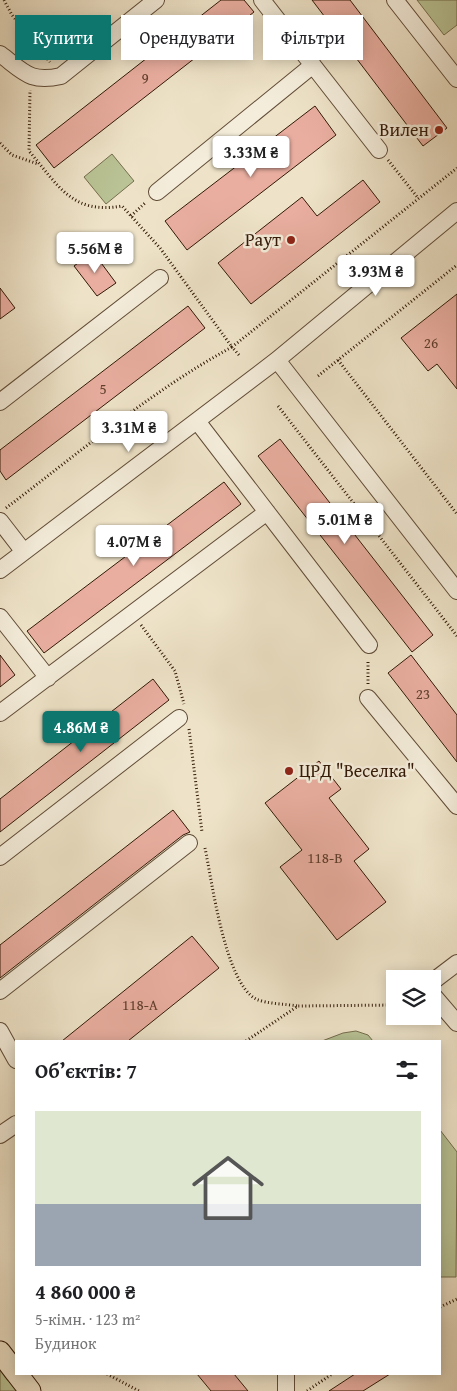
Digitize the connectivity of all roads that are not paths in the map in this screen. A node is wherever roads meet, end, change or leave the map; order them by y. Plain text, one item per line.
1 (156, 0) edge
2 (262, 0) edge
3 (395, 0) edge
4 (0, 54) edge
5 (314, 65) junction
6 (456, 74) edge
7 (379, 150) road end
8 (157, 192) road end
9 (457, 211) edge
10 (160, 278) dead end
11 (277, 360) junction
12 (0, 402) edge
13 (197, 421) junction
14 (267, 512) junction
15 (0, 521) edge
16 (24, 552) junction
17 (0, 570) edge
18 (457, 591) edge
19 (0, 617) edge
20 (369, 645) road end
21 (48, 678) junction
22 (368, 698) road end
23 (0, 714) edge
24 (184, 718) road end
25 (457, 806) edge
26 (198, 841) road end
27 (0, 857) edge
28 (457, 963) edge
29 (441, 975) edge
30 (0, 991) edge
31 (441, 1004) edge
32 (457, 1023) edge
33 (0, 1031) edge
34 (15, 1058) edge
35 (15, 1125) edge
36 (0, 1136) edge
37 (0, 1352) edge
38 (15, 1371) edge
39 (18, 1375) edge
40 (286, 1375) edge
41 (30, 1391) edge
42 (286, 1391) edge

1 - 4 street
2 - 5 street
3 - 6 street
5 - 7 street
5 - 8 street
9 - 11 street
10 - 12 street
11 - 13 street
11 - 18 street
13 - 14 street
13 - 16 street
14 - 20 street
14 - 21 street
15 - 16 street
16 - 17 street
19 - 21 street
21 - 23 street
22 - 25 street
24 - 27 street
26 - 30 street
28 - 29 street
31 - 32 street
33 - 34 street
35 - 36 street
37 - 38 main road
39 - 41 main road
40 - 42 street

